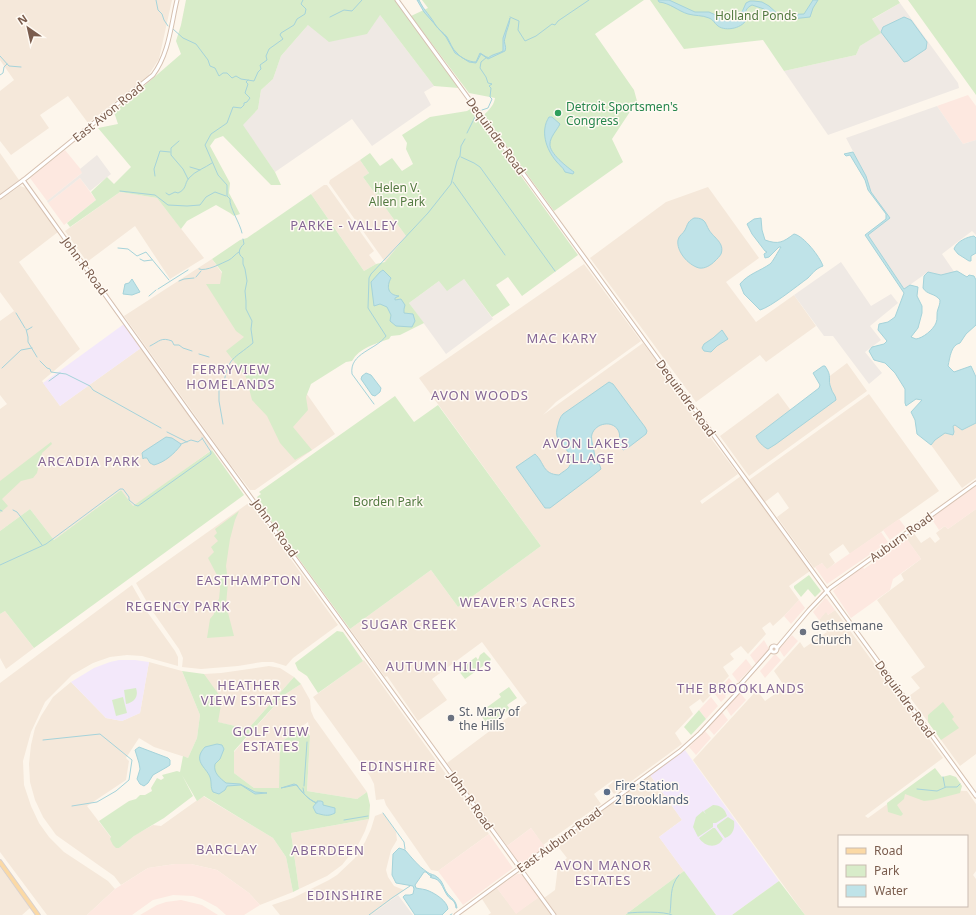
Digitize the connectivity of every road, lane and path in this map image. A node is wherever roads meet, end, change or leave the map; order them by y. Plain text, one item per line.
1 (177, 0) edge
2 (397, 0) edge
3 (23, 180) junction
4 (0, 197) edge
5 (976, 483) edge
6 (827, 591) junction
7 (976, 796) edge
8 (0, 862) edge
9 (520, 868) junction
10 (38, 915) edge
11 (456, 915) edge
12 (554, 915) edge

1 - 3 main road, East Avon Road
2 - 6 main road, Dequindre Road
3 - 4 main road, East Avon Road
3 - 9 main road, John R Road
5 - 6 main road, Auburn Road
6 - 7 main road, Dequindre Road
6 - 9 main road, East Auburn Road
8 - 10 main road
9 - 11 main road, East Auburn Road
9 - 12 main road, John R Road

